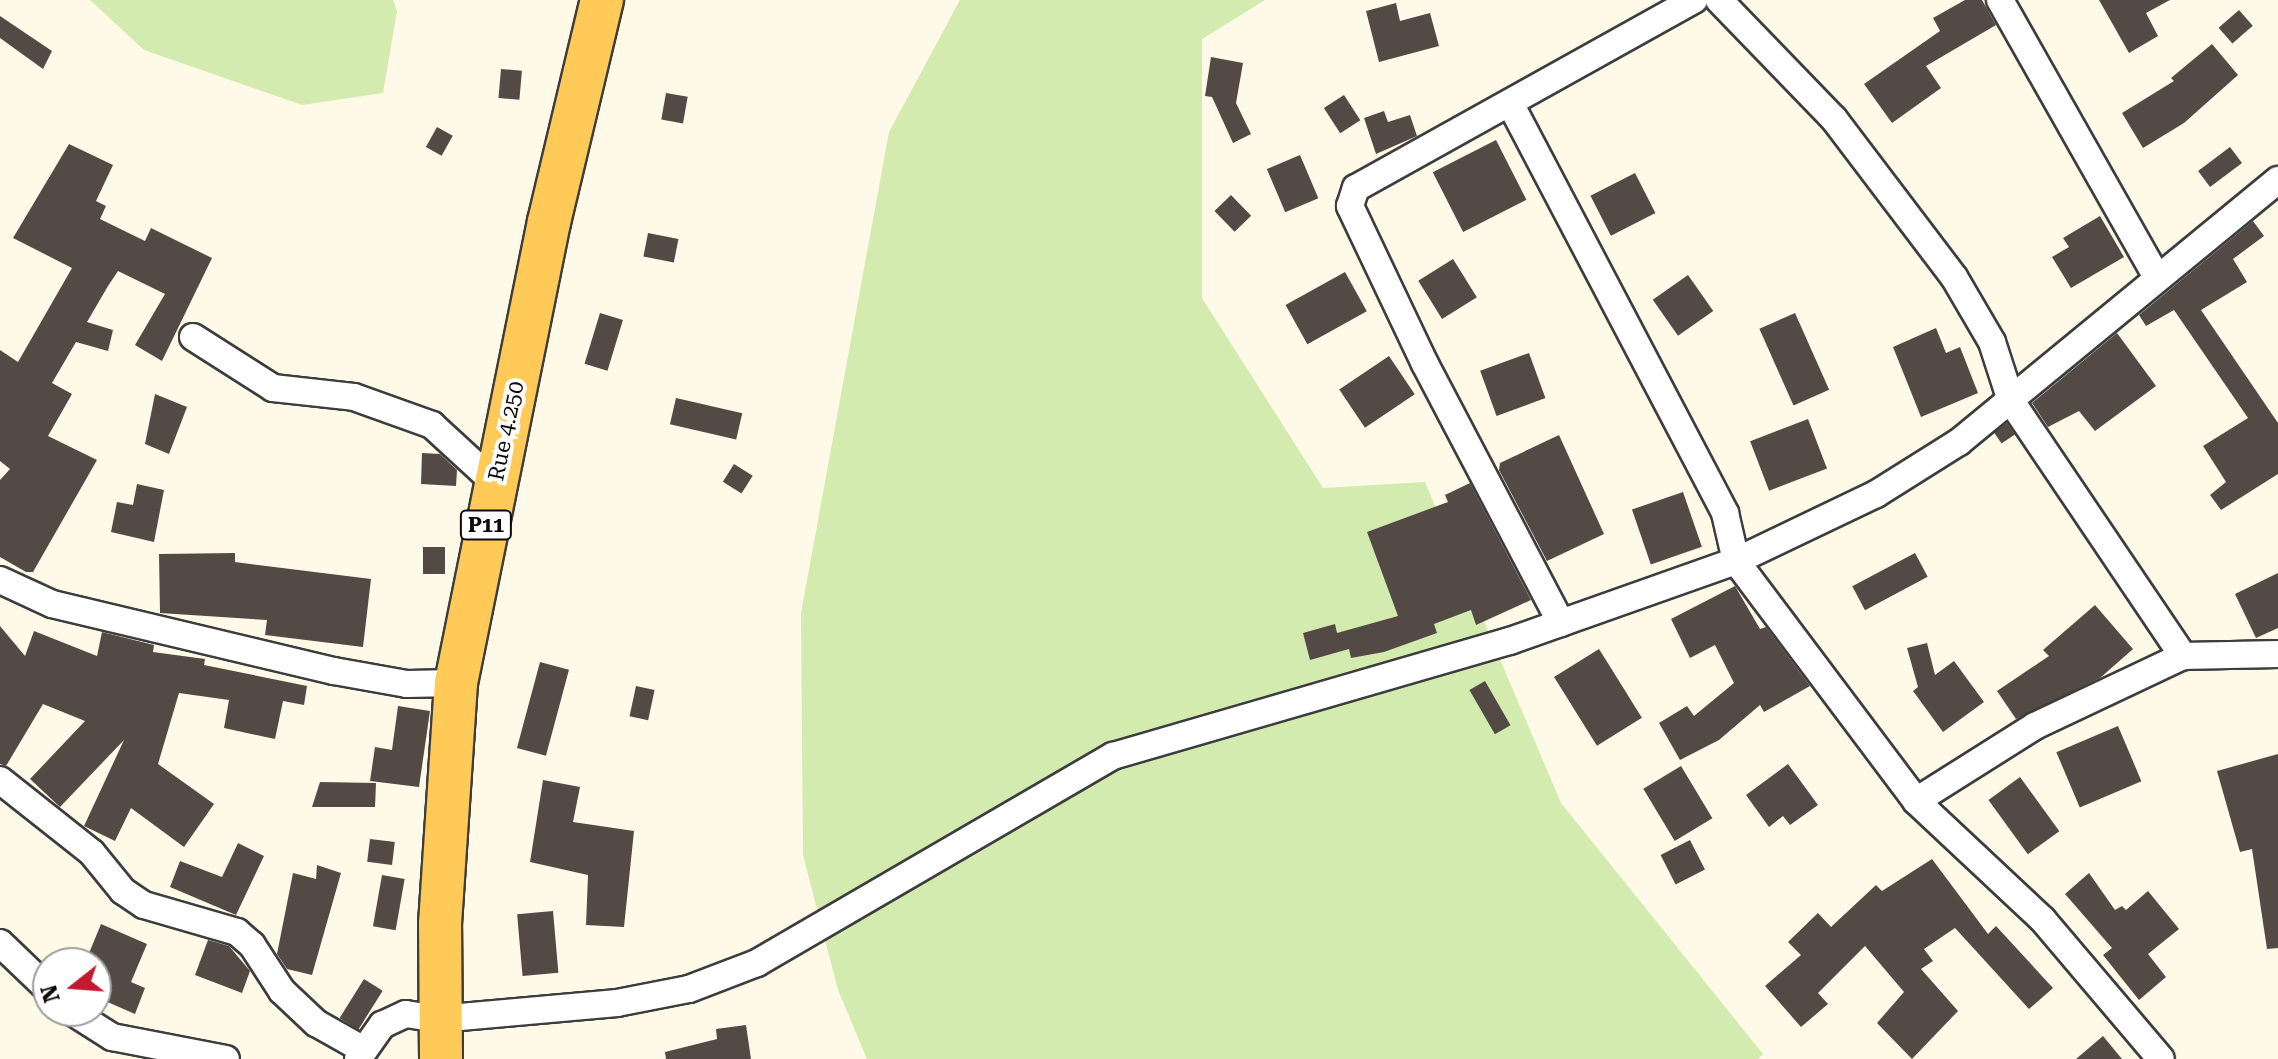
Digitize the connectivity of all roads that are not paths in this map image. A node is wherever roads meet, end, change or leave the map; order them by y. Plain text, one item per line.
1 (602, 0) edge
2 (1694, 0) edge
3 (1719, 0) edge
4 (2000, 0) edge
5 (1511, 105) junction
6 (2278, 180) edge
7 (2156, 276) junction
8 (193, 337) dead end
9 (2011, 401) junction
10 (495, 483) junction
11 (1736, 561) junction
12 (0, 580) edge
13 (1561, 623) junction
14 (2278, 654) edge
15 (2183, 656) junction
16 (456, 683) junction
17 (0, 780) edge
18 (1916, 801) junction
19 (0, 943) edge
20 (32, 974) edge
21 (96, 1027) edge
22 (440, 1039) edge
23 (361, 1054) edge
24 (226, 1059) edge
25 (2161, 1059) edge

1 - 10 main road, Rue 4.250 / P11
2 - 5 street
3 - 9 street
4 - 7 street
5 - 11 street
5 - 13 street
6 - 7 street
7 - 9 street
8 - 10 street
9 - 11 street
9 - 15 street
10 - 16 main road, Rue 4.250 / P11
11 - 13 street
11 - 18 street
12 - 16 street
13 - 22 street
14 - 15 street
15 - 18 street
16 - 22 main road, Rue 4.250 / P11
17 - 23 street
18 - 25 street
19 - 20 street
21 - 24 street
22 - 23 street

